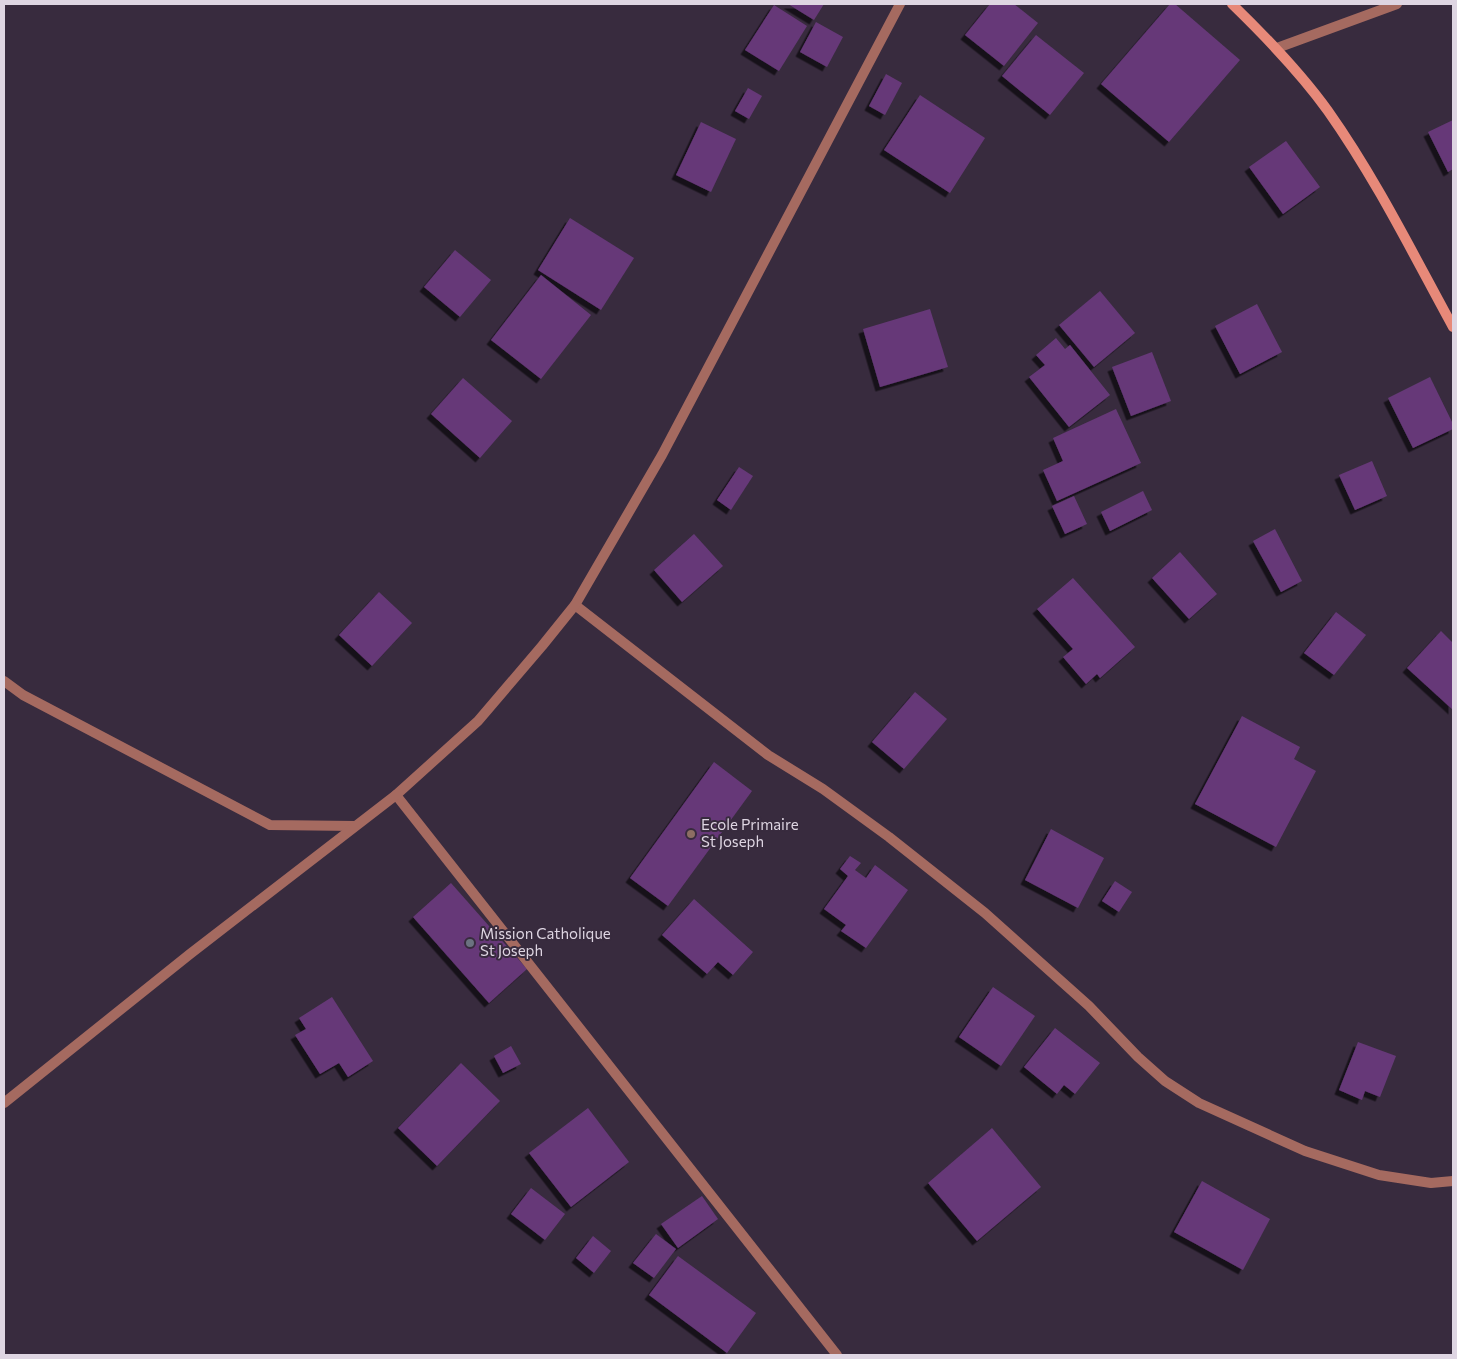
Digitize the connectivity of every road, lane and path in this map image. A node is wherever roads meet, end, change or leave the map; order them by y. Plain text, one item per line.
1 (900, 4) edge
2 (1232, 4) edge
3 (1396, 4) edge
4 (1278, 48) junction
5 (1453, 328) edge
6 (575, 605) junction
7 (4, 681) edge
8 (396, 795) junction
9 (354, 826) junction
10 (4, 1103) edge
11 (1453, 1181) edge
12 (837, 1355) edge

1 - 6 street
2 - 4 main road
3 - 4 street
4 - 5 main road
6 - 8 street
6 - 11 street
7 - 9 street
8 - 9 street
8 - 12 street
9 - 10 street

